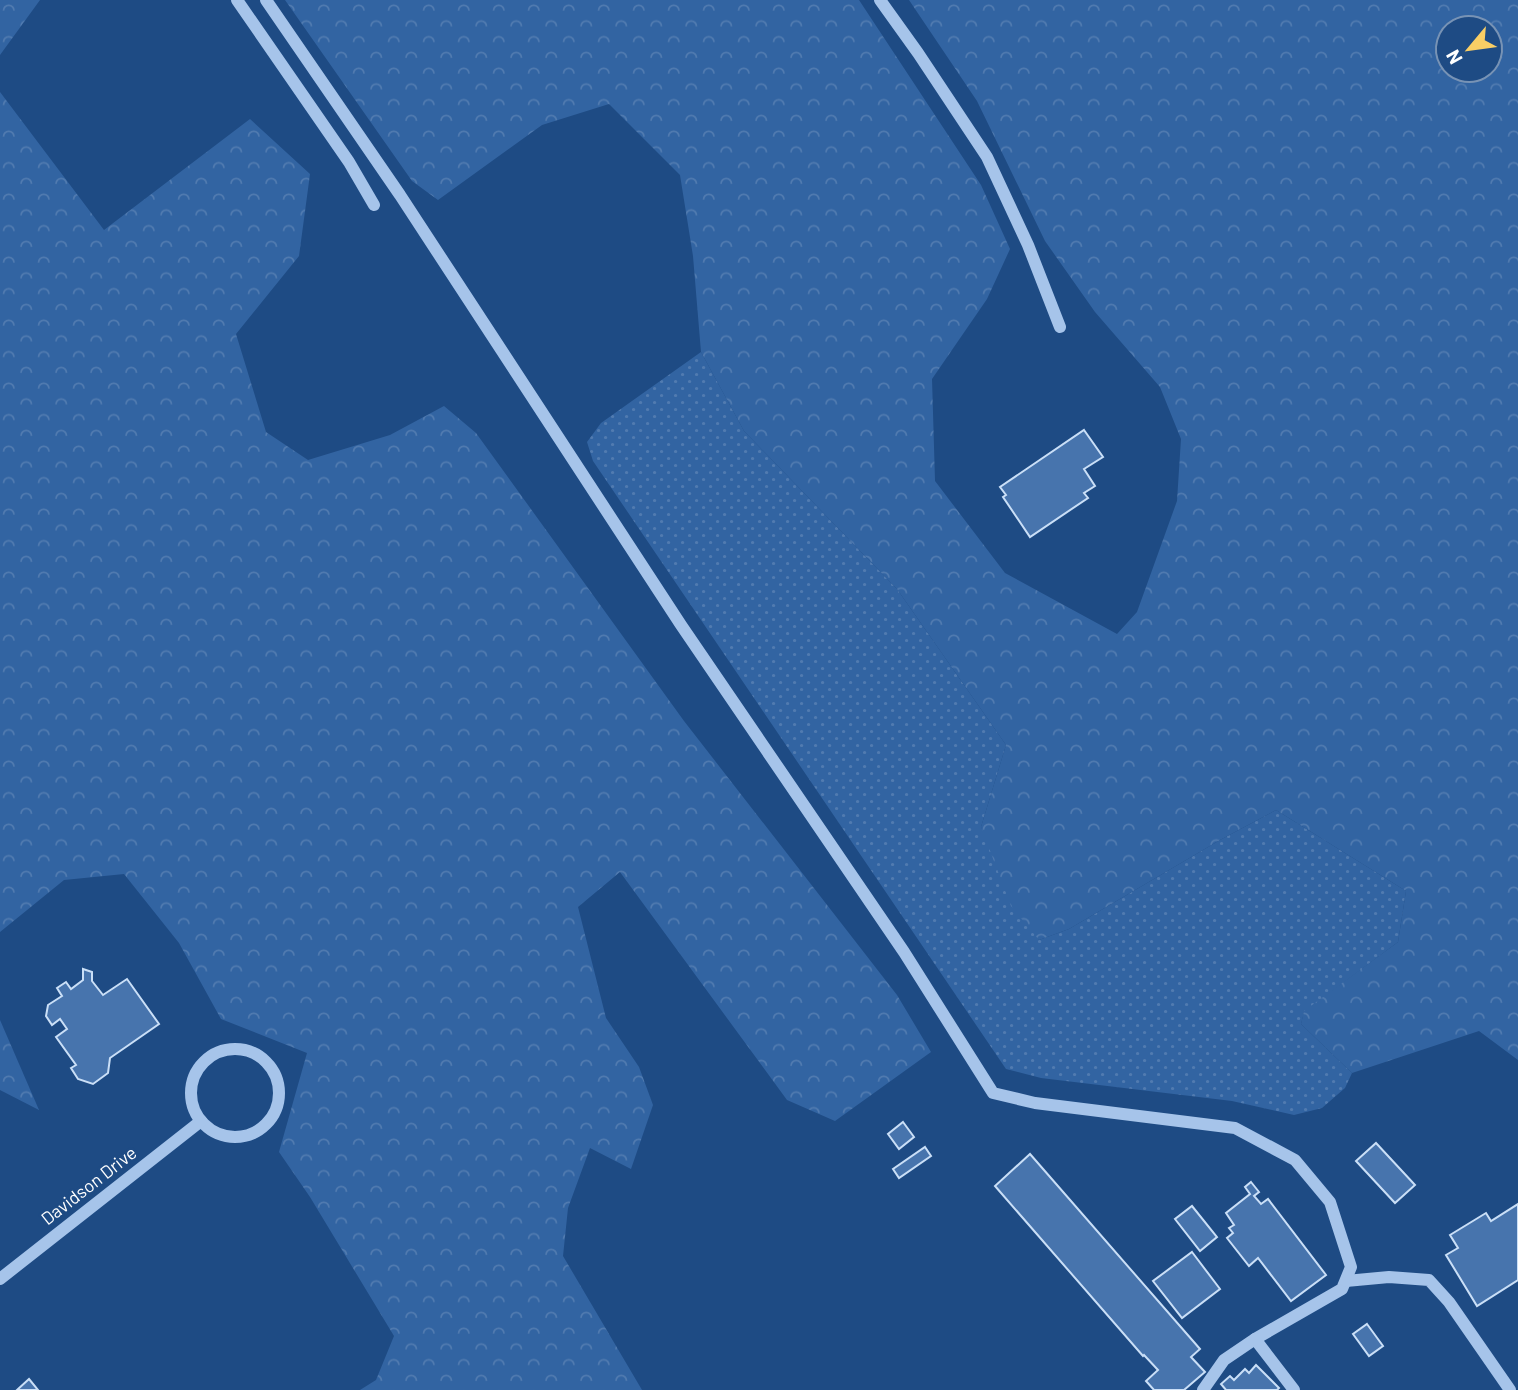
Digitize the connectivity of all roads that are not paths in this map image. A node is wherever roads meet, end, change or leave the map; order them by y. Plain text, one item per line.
1 (237, 0) edge
2 (266, 0) edge
3 (880, 0) edge
4 (374, 205) dead end
5 (1060, 327) dead end
6 (201, 1121) junction
7 (0, 1279) edge
8 (1346, 1281) junction
9 (1255, 1339) junction
10 (1203, 1390) edge
11 (1294, 1390) edge
12 (1510, 1390) edge

1 - 4 street
2 - 8 street
3 - 5 street
6 - 6 street
6 - 7 street, Davidson Drive
8 - 9 street
8 - 12 street
9 - 10 street
9 - 11 street

